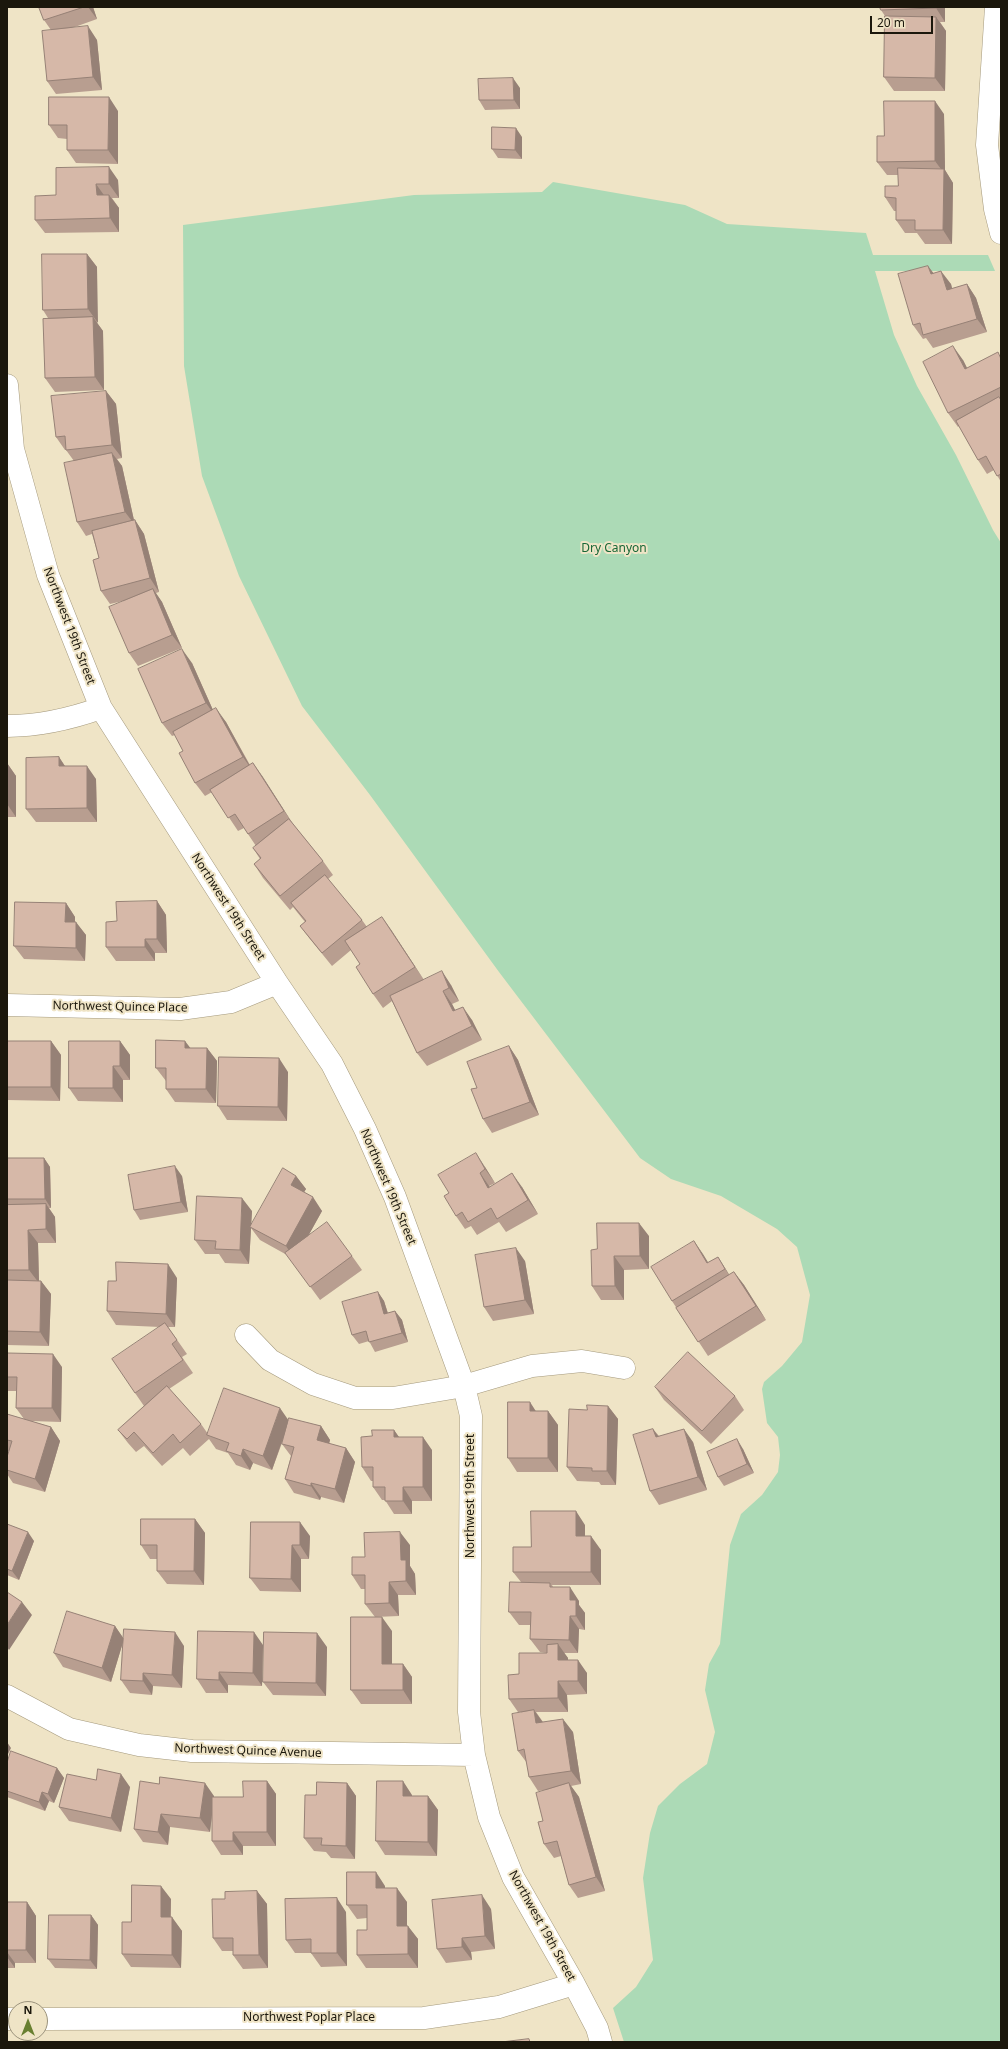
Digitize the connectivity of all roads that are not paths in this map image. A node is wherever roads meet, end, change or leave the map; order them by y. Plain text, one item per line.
1 (996, 7) edge
2 (1001, 233) edge
3 (7, 385) edge
4 (10, 449) edge
5 (101, 708) junction
6 (7, 726) edge
7 (277, 983) junction
8 (7, 1005) edge
9 (246, 1335) dead end
10 (624, 1368) dead end
11 (464, 1386) junction
12 (7, 1696) edge
13 (474, 1755) junction
14 (574, 1984) junction
15 (48, 2019) edge
16 (601, 2042) edge

1 - 2 street
3 - 4 street, Northwest 19th Street
4 - 5 street, Northwest 19th Street
5 - 6 street
5 - 7 street, Northwest 19th Street
7 - 8 street, Northwest Quince Place
7 - 11 street, Northwest 19th Street
9 - 11 street
10 - 11 street
11 - 13 street, Northwest 19th Street
12 - 13 street, Northwest Quince Avenue
13 - 14 street, Northwest 19th Street
14 - 15 street, Northwest Poplar Place
14 - 16 street, Northwest 19th Street

